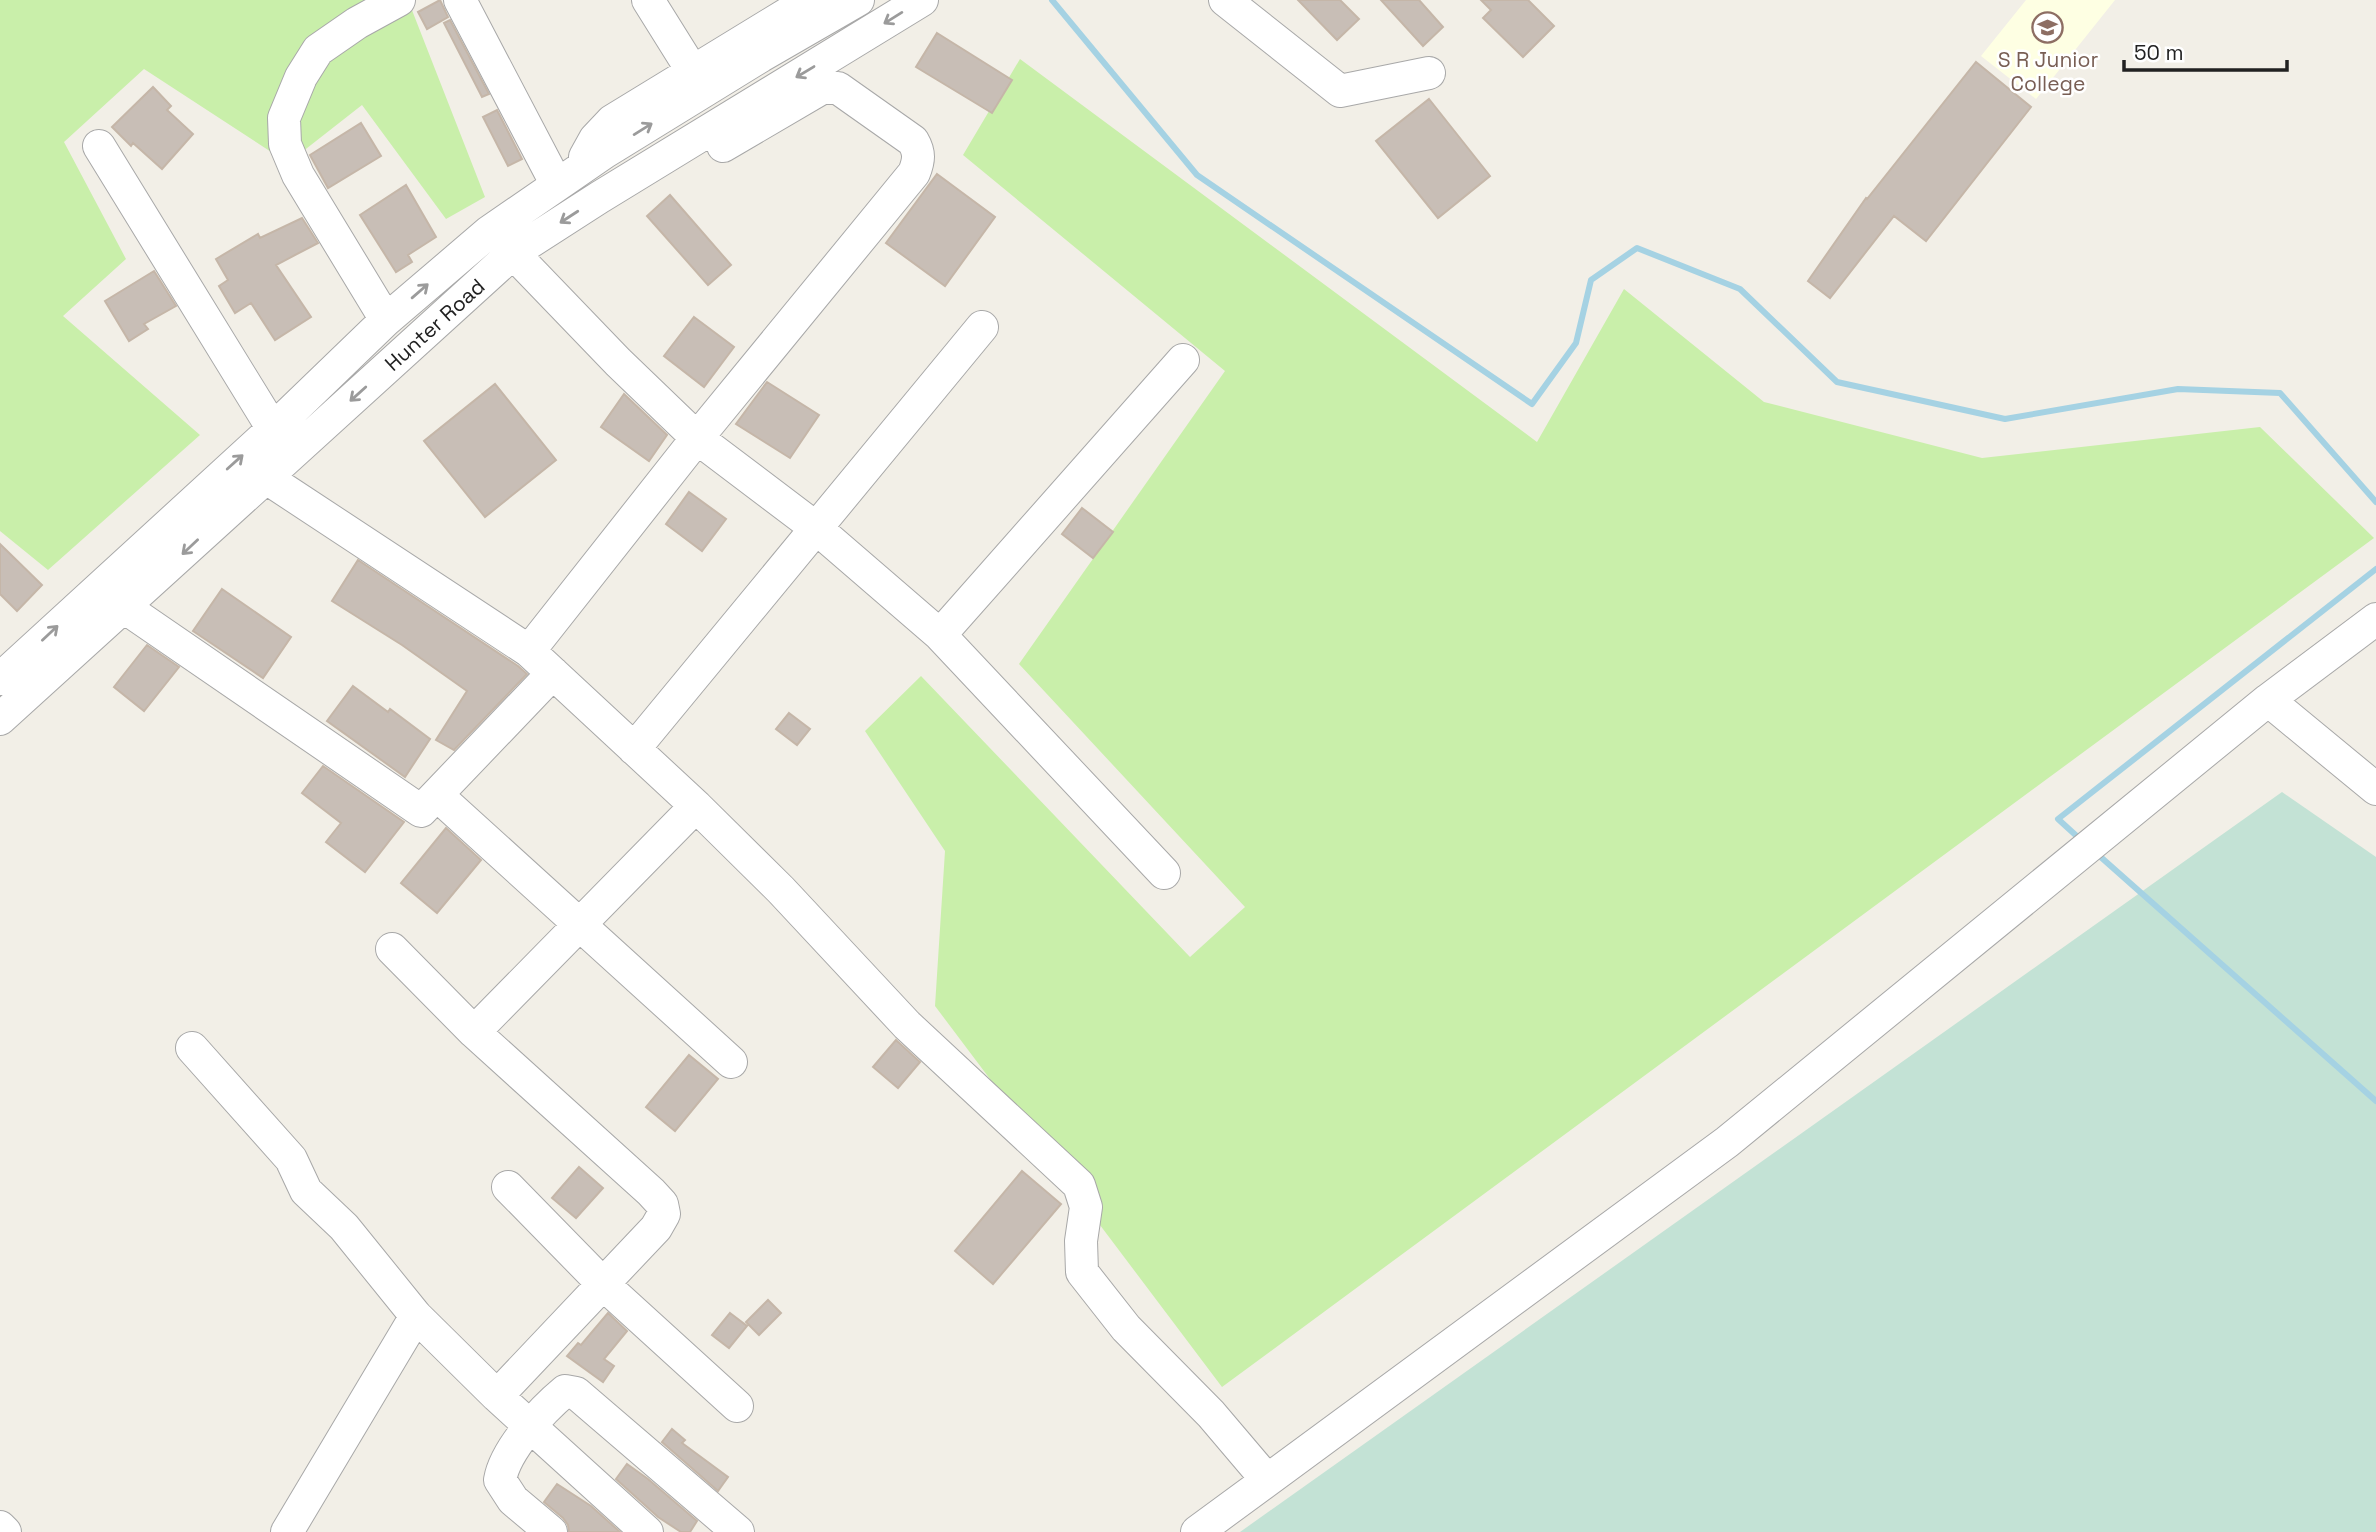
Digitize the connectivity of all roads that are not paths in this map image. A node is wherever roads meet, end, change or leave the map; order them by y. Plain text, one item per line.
1 (399, 0) edge
2 (460, 0) edge
3 (648, 0) edge
4 (810, 0) edge
5 (922, 0) edge
6 (1225, 0) edge
7 (851, 4) edge
8 (693, 72) junction
9 (1429, 73) dead end
10 (99, 146) dead end
11 (567, 178) junction
12 (600, 197) junction
13 (513, 253) junction
14 (386, 320) junction
15 (982, 327) dead end
16 (1183, 360) dead end
17 (273, 429) junction
18 (697, 438) junction
19 (265, 477) junction
20 (816, 528) junction
21 (124, 607) junction
22 (2370, 633) edge
23 (940, 635) junction
24 (529, 651) junction
25 (552, 673) junction
26 (0, 679) edge
27 (2268, 700) junction
28 (0, 719) edge
29 (634, 748) junction
30 (2376, 789) edge
31 (438, 796) junction
32 (696, 806) junction
33 (1164, 873) dead end
34 (579, 925) junction
35 (392, 949) dead end
36 (474, 1032) junction
37 (192, 1048) dead end
38 (731, 1062) dead end
39 (508, 1187) dead end
40 (603, 1284) junction
41 (416, 1316) junction
42 (497, 1396) junction
43 (737, 1406) dead end
44 (530, 1426) junction
45 (1267, 1479) junction
46 (706, 1522) edge
47 (0, 1527) edge
48 (5, 1532) edge
49 (287, 1532) edge
50 (551, 1532) edge
51 (647, 1532) edge
52 (738, 1532) edge
53 (1197, 1532) edge

1 - 14 street
2 - 11 street
3 - 8 street
4 - 8 street
5 -> 12 street, Hunter Road
6 - 9 street
11 -> 7 street, Hunter Road
8 - 11 street
10 - 17 street
14 -> 11 street, Hunter Road
12 -> 13 street, Hunter Road
12 - 18 street
13 - 18 street
13 -> 19 street, Hunter Road
14 - 17 street, Hunter Road
15 - 20 street
16 - 23 street
26 -> 17 street, Hunter Road
18 - 20 street
18 - 24 street
19 -> 21 street, Hunter Road
19 - 24 street
20 - 23 street
20 - 29 street
21 - 28 street, Hunter Road
21 - 31 street
22 - 27 street
23 - 33 street
24 - 25 street
25 - 29 street
25 - 31 street
27 - 30 street
27 - 45 street
29 - 32 street
31 - 34 street
32 - 34 street
32 - 45 street
34 - 36 street
34 - 38 street
35 - 36 street
36 - 40 street
37 - 41 street
39 - 40 street
40 - 42 street
40 - 43 street
41 - 42 street
41 - 49 street
42 - 44 street
44 - 46 street
44 - 50 street
44 - 51 street
45 - 53 street
46 - 52 street
47 - 48 street

